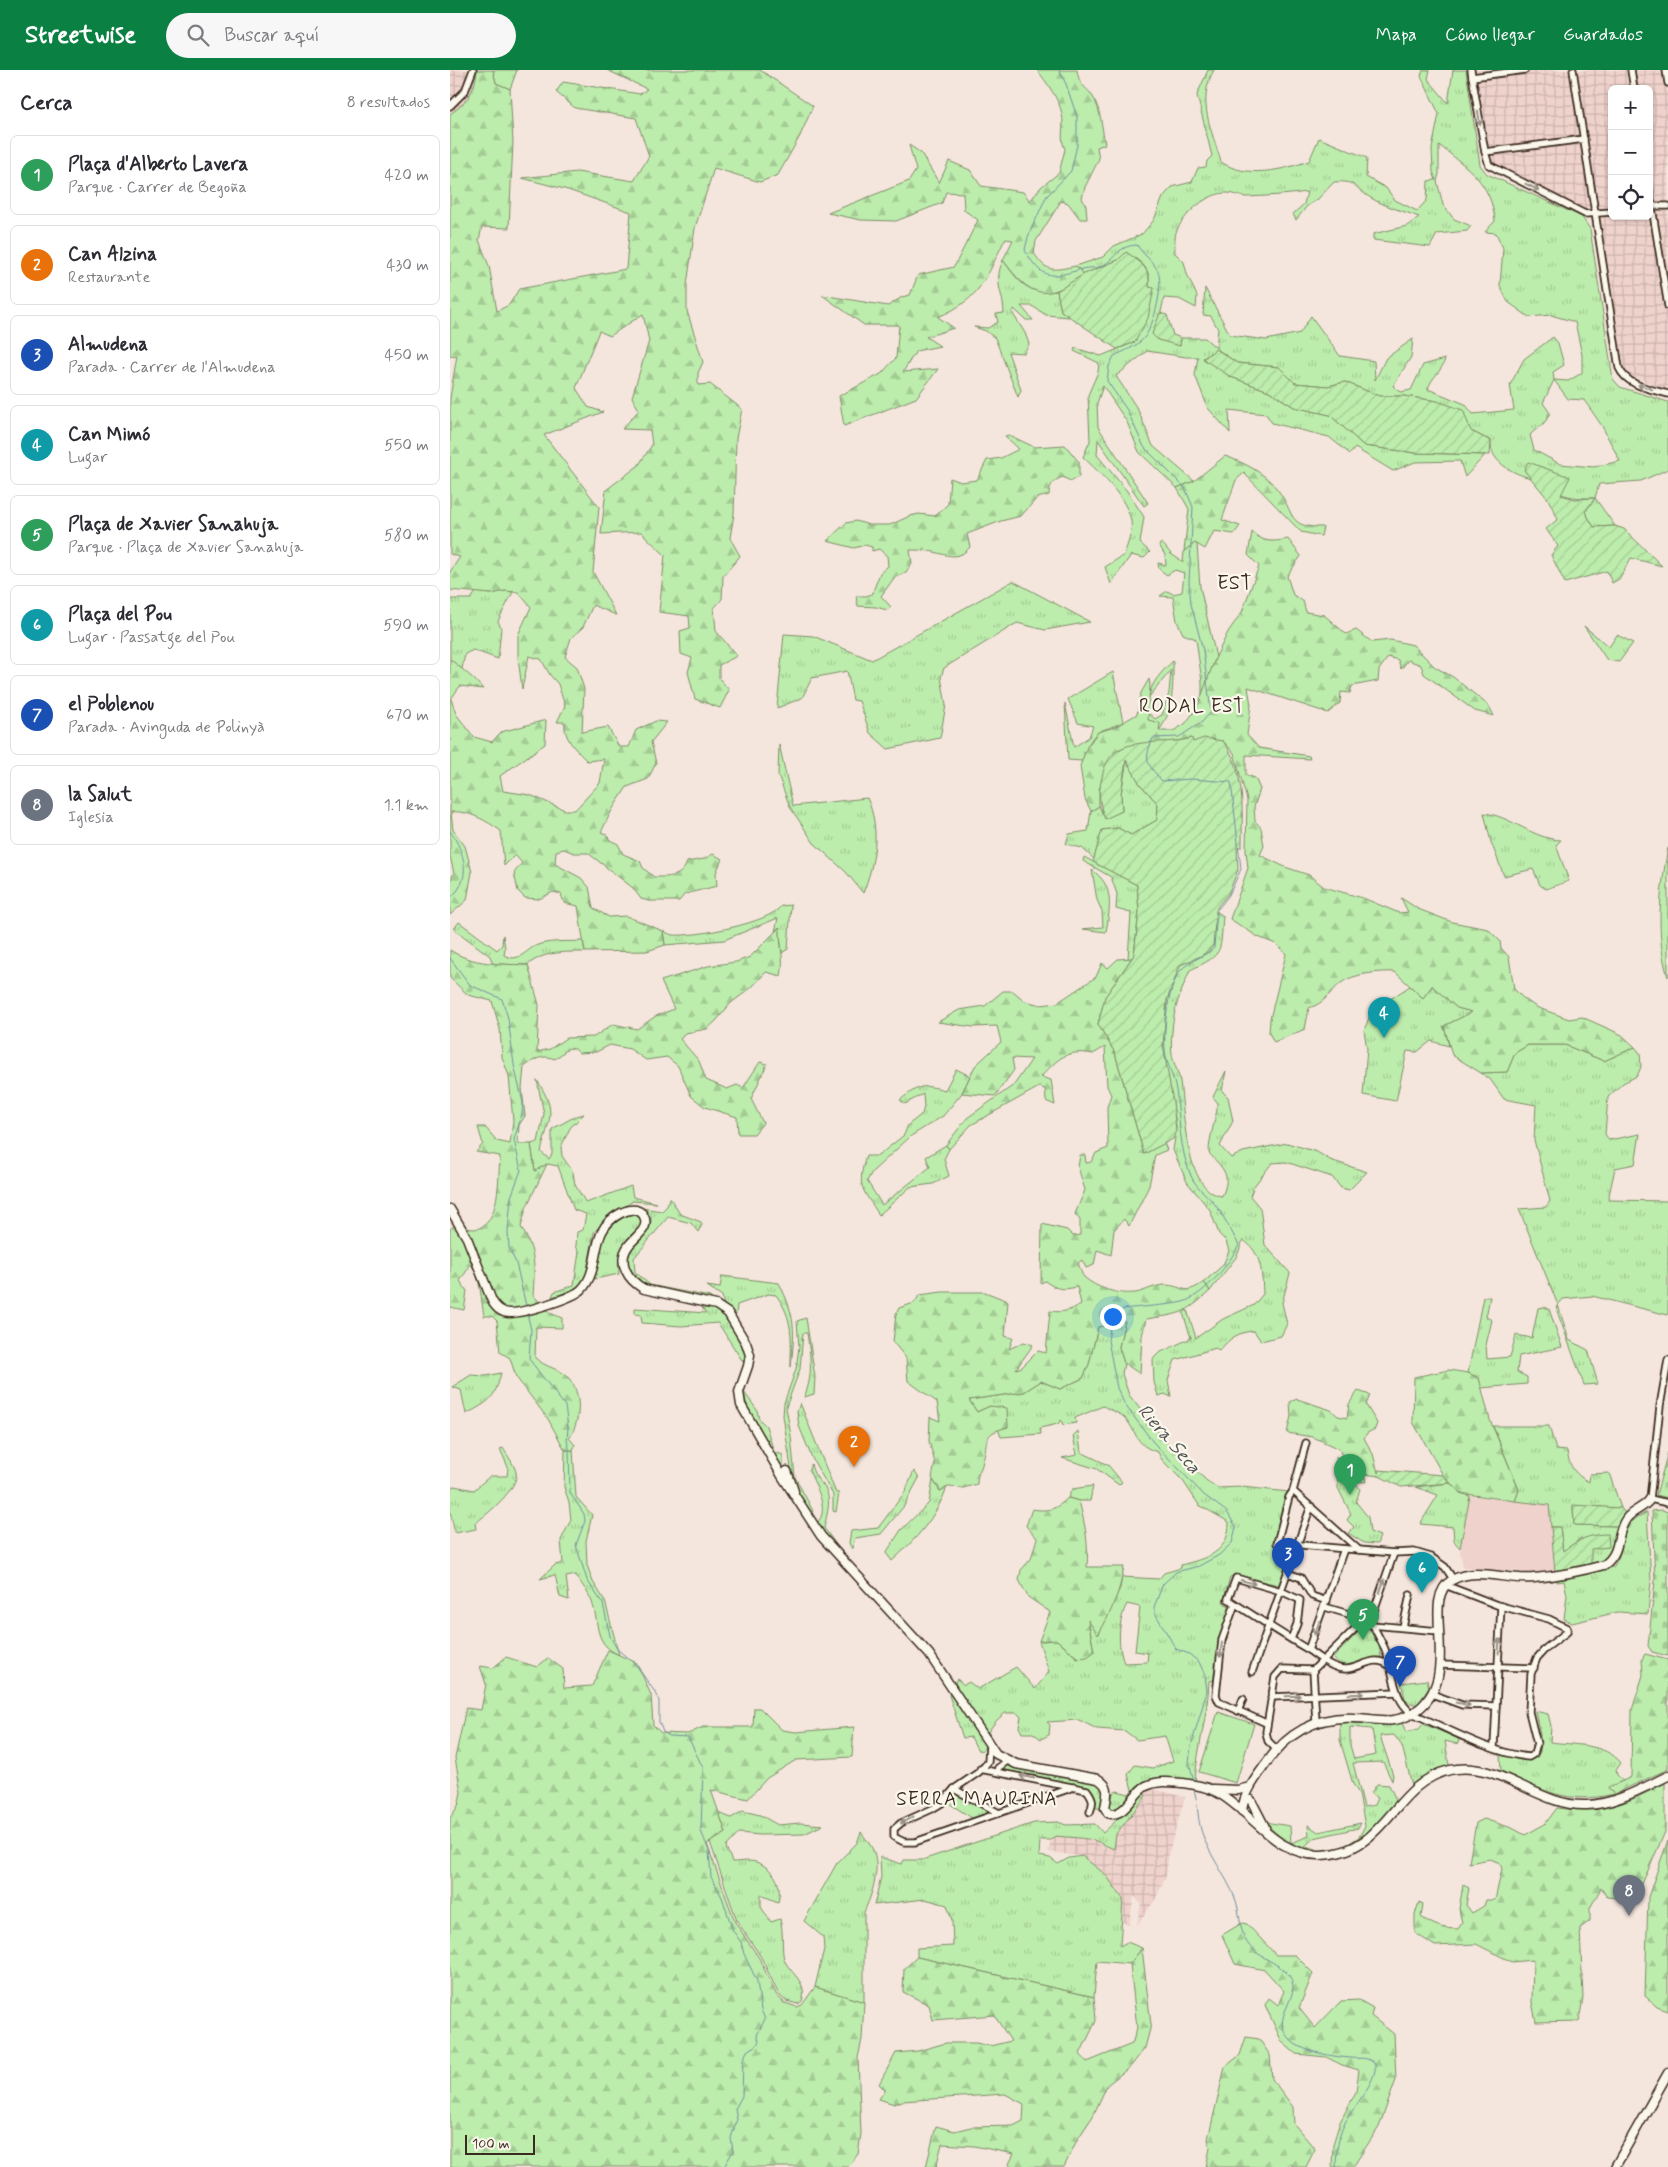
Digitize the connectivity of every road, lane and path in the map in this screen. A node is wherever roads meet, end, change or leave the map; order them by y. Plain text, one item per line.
1 (473, 70) edge
2 (1471, 70) edge
3 (1525, 70) edge
4 (1574, 70) edge
5 (1631, 70) edge
6 (1666, 70) edge
7 (1472, 77) junction
8 (1668, 83) edge
9 (1633, 85) edge
10 (450, 106) edge
11 (1584, 139) junction
12 (1485, 152) junction
13 (1653, 206) edge
14 (1668, 206) edge
15 (1608, 212) edge
16 (1596, 214) junction
17 (1653, 218) edge
18 (1668, 306) edge
19 (1668, 394) edge
20 (450, 1209) edge
21 (1668, 1360) edge
22 (1306, 1444) dead end
23 (787, 1470) dead end
24 (1293, 1491) junction
25 (795, 1498) junction
26 (1650, 1499) junction
27 (1668, 1503) edge
28 (1311, 1506) junction
29 (1298, 1546) junction
30 (1344, 1549) junction
31 (1359, 1550) junction
32 (1394, 1553) junction
33 (1288, 1573) junction
34 (1453, 1579) junction
35 (1445, 1585) junction
36 (1281, 1591) junction
37 (1410, 1595) dead end
38 (1235, 1604) junction
39 (1326, 1604) junction
40 (1501, 1606) junction
41 (1369, 1621) junction
42 (1269, 1626) junction
43 (1403, 1627) junction
44 (1439, 1632) junction
45 (1290, 1639) junction
46 (1308, 1650) junction
47 (1322, 1659) junction
48 (1441, 1665) junction
49 (1498, 1666) junction
50 (1390, 1667) junction
51 (1534, 1668) junction
52 (1313, 1670) junction
53 (1252, 1672) dead end
54 (1397, 1692) junction
55 (1432, 1694) junction
56 (1314, 1695) junction
57 (1272, 1697) junction
58 (1243, 1699) dead end
59 (1496, 1706) junction
60 (1238, 1711) junction
61 (1412, 1713) junction
62 (1266, 1722) junction
63 (1316, 1722) junction
64 (989, 1745) junction
65 (1494, 1747) junction
66 (1276, 1749) junction
67 (996, 1754) junction
68 (1007, 1761) junction
69 (988, 1762) junction
70 (980, 1769) junction
71 (1001, 1770) junction
72 (1668, 1776) edge
73 (1256, 1779) junction
74 (1074, 1787) junction
75 (1250, 1787) junction
76 (954, 1789) junction
77 (1210, 1789) junction
78 (1251, 1800) junction
79 (1242, 1811) junction
80 (1090, 1812) dead end
81 (1000, 1813) junction
82 (1274, 1839) junction
83 (1668, 2073) edge
84 (1615, 2167) edge

1 - 10 street
2 - 7 street
3 - 7 street
4 - 11 street
5 - 9 street
6 - 8 street
7 -> 12 street
11 - 12 street
11 - 16 street
12 -> 16 street
13 - 14 street
15 - 16 street
19 -> 16 street
17 - 18 street
20 - 25 main road
21 - 26 street
22 - 24 street
23 - 25 main road
24 - 28 street
24 - 29 street
25 - 64 main road
26 - 27 street
26 - 34 main road
28 - 29 street
28 - 31 street
29 - 30 street
29 - 33 street
30 - 31 street
30 - 39 street
31 - 32 street
32 - 34 street
41 -> 32 street
33 - 36 street
33 - 39 street
34 - 35 main road
35 - 40 street
35 - 44 main road
38 -> 36 street
36 - 42 street
36 - 45 street
37 - 43 street
38 - 42 street
38 -> 60 street
39 - 41 street
39 -> 46 street
49 -> 40 street
40 - 51 street
41 - 43 street
41 - 47 street
41 - 50 street
42 - 45 street
42 - 53 street
43 - 44 street
44 - 48 main road
45 - 46 street
46 - 47 street
47 - 50 street
47 - 52 street
48 - 49 street
48 - 55 main road
49 - 51 street
49 - 59 street
50 - 54 street
51 - 65 street
52 - 56 street
52 - 57 street
56 -> 54 street
54 - 61 street
55 -> 59 street
55 - 61 main road
57 -> 56 street
56 - 63 street
57 - 62 street
58 - 60 street
59 - 65 street
60 - 62 street
61 - 63 main road
61 - 65 street
62 - 66 street
63 - 66 main road
64 - 67 main road
64 - 69 street
66 - 73 main road
67 - 68 main road
67 - 69 street
68 - 71 street
68 - 77 main road
69 - 70 street
69 - 71 street
70 - 71 street
70 - 76 street
74 -> 71 street
72 - 82 main road
73 - 75 main road
73 - 78 main road
74 - 80 street
74 - 81 street
75 - 77 main road
75 - 79 main road
76 - 81 street
76 -> 81 street
77 - 79 main road
78 - 79 main road
78 - 82 main road
79 - 82 main road
83 - 84 main road

